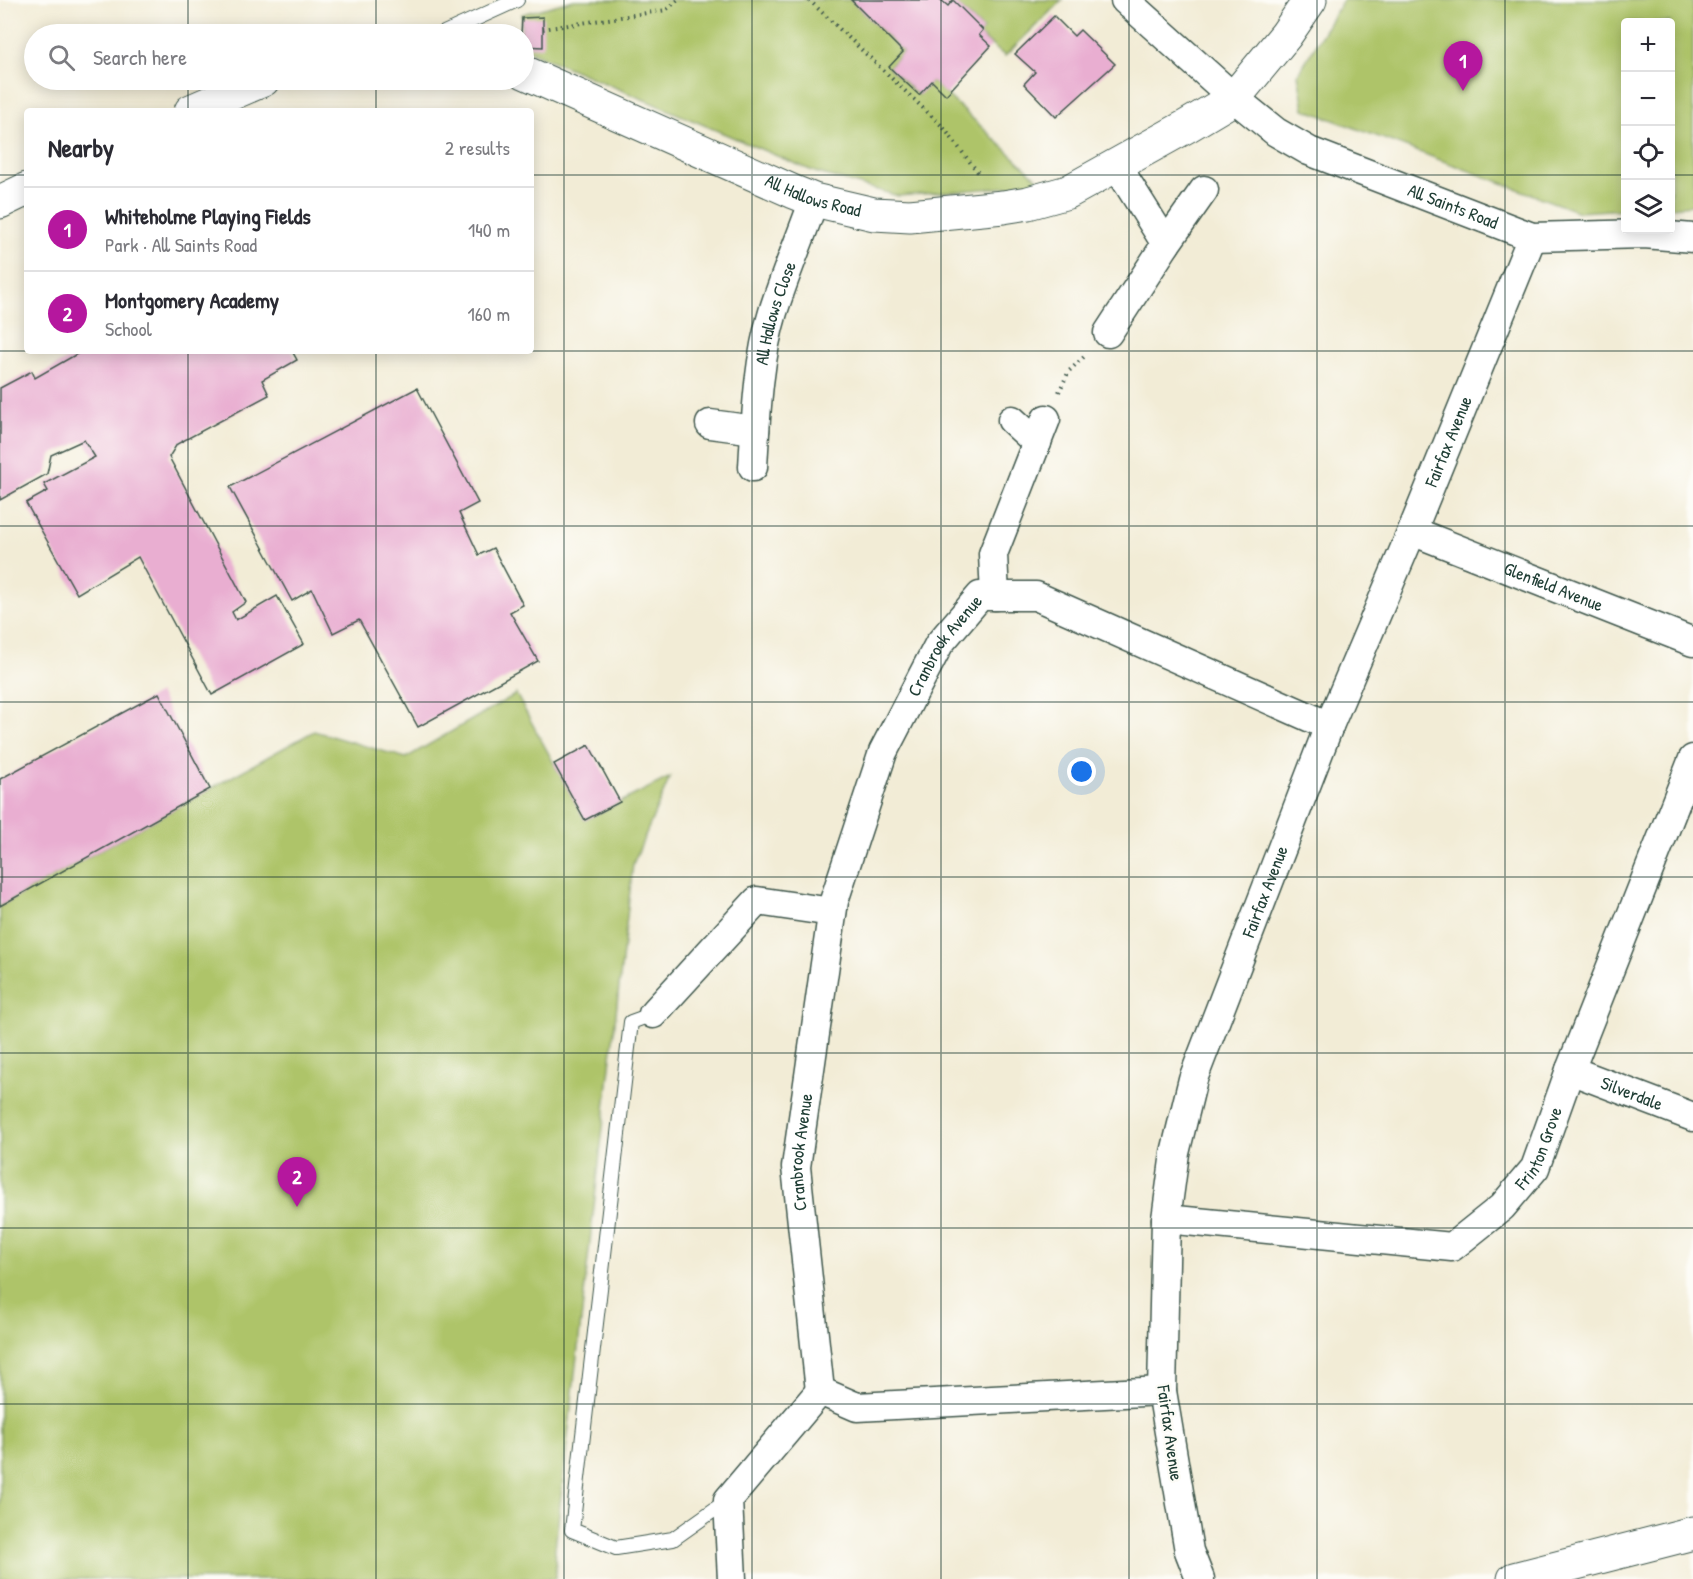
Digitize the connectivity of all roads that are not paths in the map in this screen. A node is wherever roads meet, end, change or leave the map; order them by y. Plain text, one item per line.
1 (517, 0) edge
2 (1125, 0) edge
3 (1310, 0) edge
4 (463, 24) edge
5 (534, 76) edge
6 (240, 90) edge
7 (1234, 98) junction
8 (198, 108) edge
9 (1117, 166) junction
10 (24, 190) edge
11 (1204, 190) dead end
12 (814, 200) junction
13 (0, 202) edge
14 (1532, 237) junction
15 (1693, 238) edge
16 (1166, 244) junction
17 (1108, 333) road end
18 (1012, 420) dead end
19 (710, 424) dead end
20 (755, 430) junction
21 (753, 467) dead end
22 (1412, 531) junction
23 (995, 596) junction
24 (1693, 642) edge
25 (1329, 726) junction
26 (1693, 759) edge
27 (832, 912) junction
28 (653, 1014) joint
29 (1570, 1070) junction
30 (1693, 1118) edge
31 (1166, 1220) junction
32 (820, 1391) junction
33 (1162, 1391) junction
34 (728, 1500) junction
35 (1693, 1533) edge
36 (732, 1579) edge
37 (1200, 1579) edge
38 (1514, 1579) edge

1 - 4 lane
2 - 7 street, All Saints Road
3 - 7 street
5 - 12 street, All Hallows Road
6 - 8 street
7 - 9 street, All Hallows Road
7 - 14 street, All Saints Road
9 - 12 street, All Hallows Road
9 - 16 street
10 - 13 street
11 - 16 street
12 - 20 street, All Hallows Close
14 - 15 street, All Saints Road
14 - 22 street, Fairfax Avenue
16 - 17 street
18 - 23 street
19 - 20 street
20 - 21 street, All Hallows Close
22 - 24 street, Glenfield Avenue
22 - 25 street, Fairfax Avenue
23 - 25 street, Cranbrook Avenue
23 - 27 street, Cranbrook Avenue
25 - 31 street, Fairfax Avenue
26 - 29 street, Frinton Grove
27 - 28 street
27 - 32 street, Cranbrook Avenue
28 - 34 lane
29 - 30 street, Silverdale
29 - 31 street, Frinton Grove
31 - 33 street, Fairfax Avenue
32 - 33 street
32 - 34 street
33 - 37 street, Fairfax Avenue
34 - 36 street
35 - 38 street

